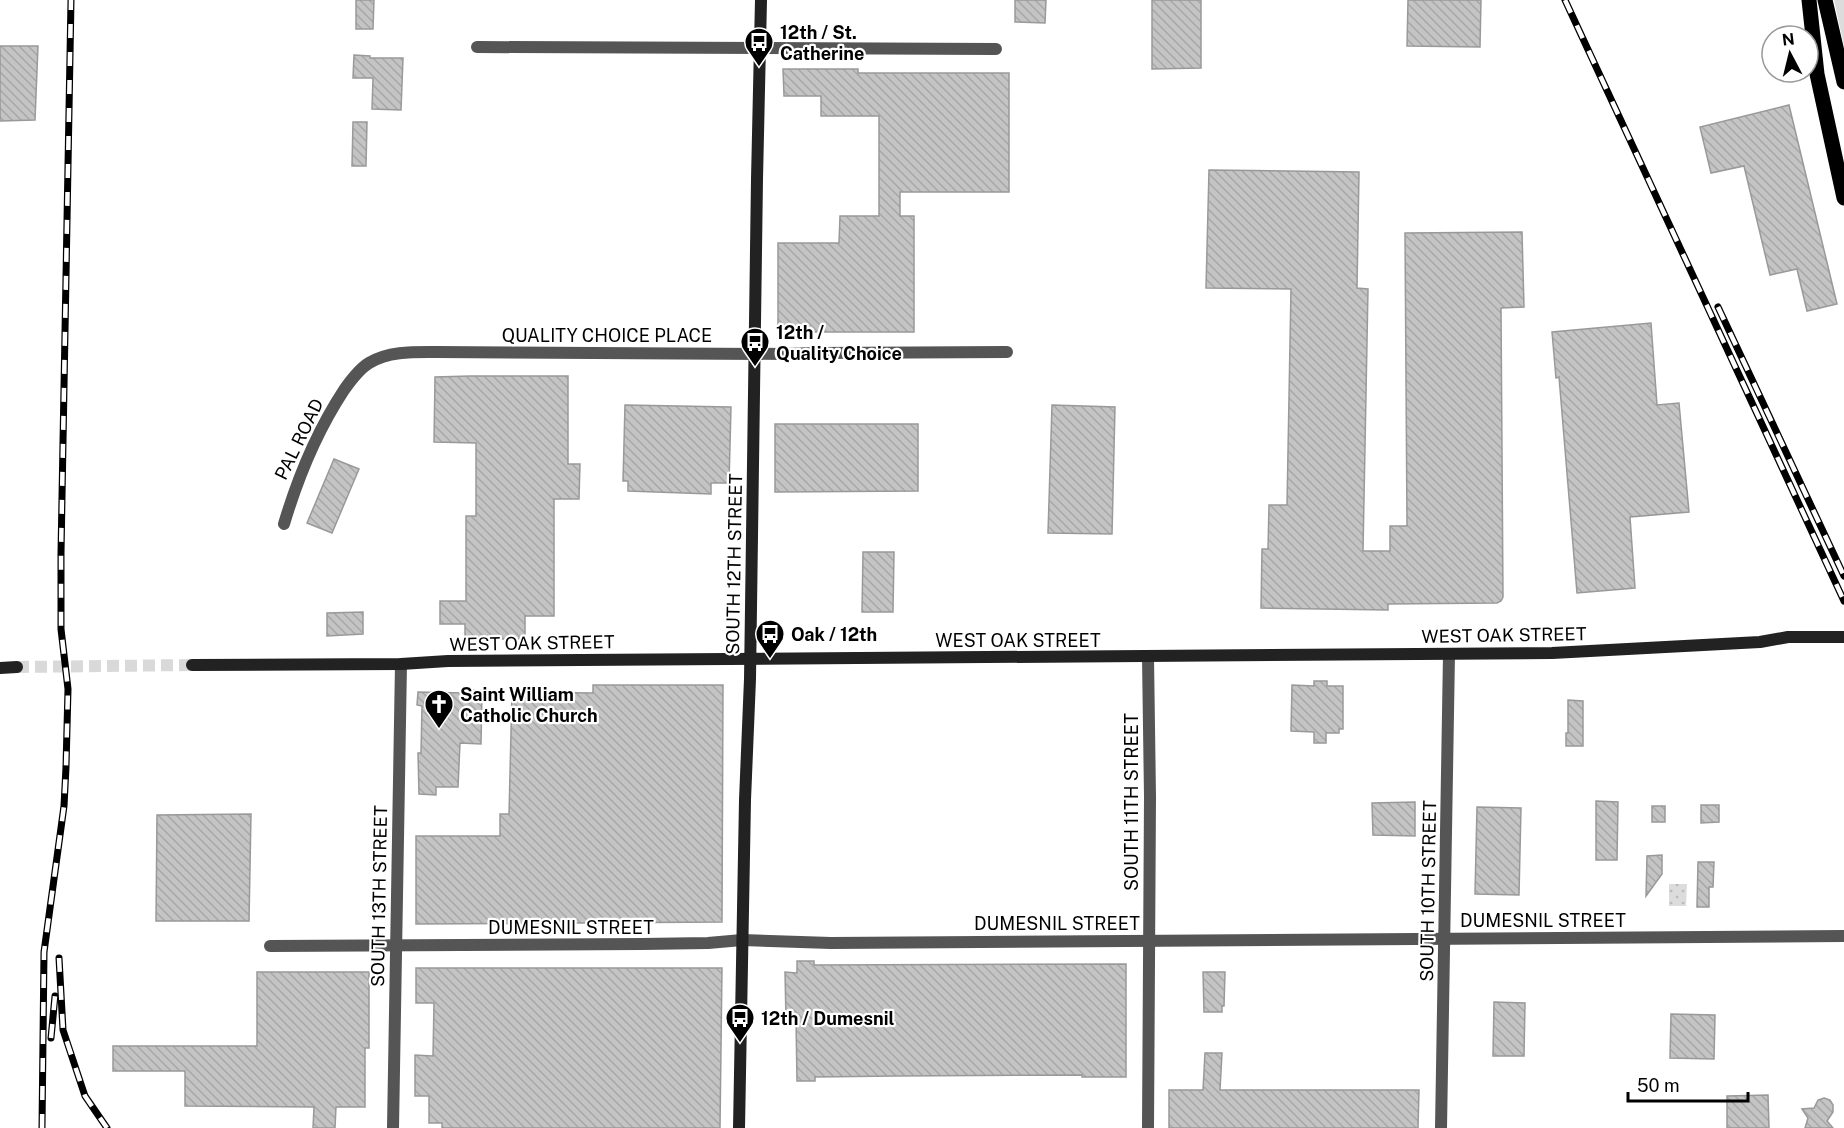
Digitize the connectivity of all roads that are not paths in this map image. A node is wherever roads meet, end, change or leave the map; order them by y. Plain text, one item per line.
1 (761, 0) edge
2 (1809, 0) edge
3 (1826, 0) edge
4 (477, 47) dead end
5 (760, 47) junction
6 (996, 49) dead end
7 (1844, 82) edge
8 (1844, 198) edge
9 (1007, 352) dead end
10 (755, 353) junction
11 (386, 356) joint
12 (284, 524) dead end
13 (1844, 637) edge
14 (1449, 654) junction
15 (1148, 657) junction
16 (750, 659) junction
17 (401, 664) junction
18 (192, 665) tunnel mouth
19 (17, 667) tunnel mouth
20 (0, 668) edge
21 (1844, 936) edge
22 (1445, 939) junction
23 (742, 940) junction
24 (1150, 940) junction
25 (270, 946) dead end
26 (396, 946) junction
27 (393, 1128) edge
28 (739, 1128) edge
29 (1148, 1128) edge
30 (1441, 1128) edge

1 - 5 main road, SOUTH 12TH STREET
2 - 8 main road
3 - 7 main road
4 - 5 street
5 - 6 street
5 - 10 main road, SOUTH 12TH STREET
9 - 10 street, QUALITY CHOICE PLACE
10 - 11 street, QUALITY CHOICE PLACE
10 - 16 main road, SOUTH 12TH STREET
11 - 12 street, PAL ROAD
13 - 14 main road, WEST OAK STREET
14 - 15 main road, WEST OAK STREET
14 - 22 street, SOUTH 10TH STREET
15 - 16 main road, WEST OAK STREET
15 - 24 street, SOUTH 11TH STREET
16 - 17 main road, WEST OAK STREET
16 - 23 main road, SOUTH 12TH STREET
17 - 18 main road, WEST OAK STREET
17 - 26 street, SOUTH 13TH STREET
19 - 20 main road
21 - 22 street, DUMESNIL STREET
22 - 24 street, DUMESNIL STREET
22 - 30 street, SOUTH 10TH STREET
23 - 24 street, DUMESNIL STREET
23 - 26 street, DUMESNIL STREET
23 - 28 main road, SOUTH 12TH STREET
24 - 29 street, SOUTH 11TH STREET
25 - 26 street, DUMESNIL STREET
26 - 27 street, SOUTH 13TH STREET

